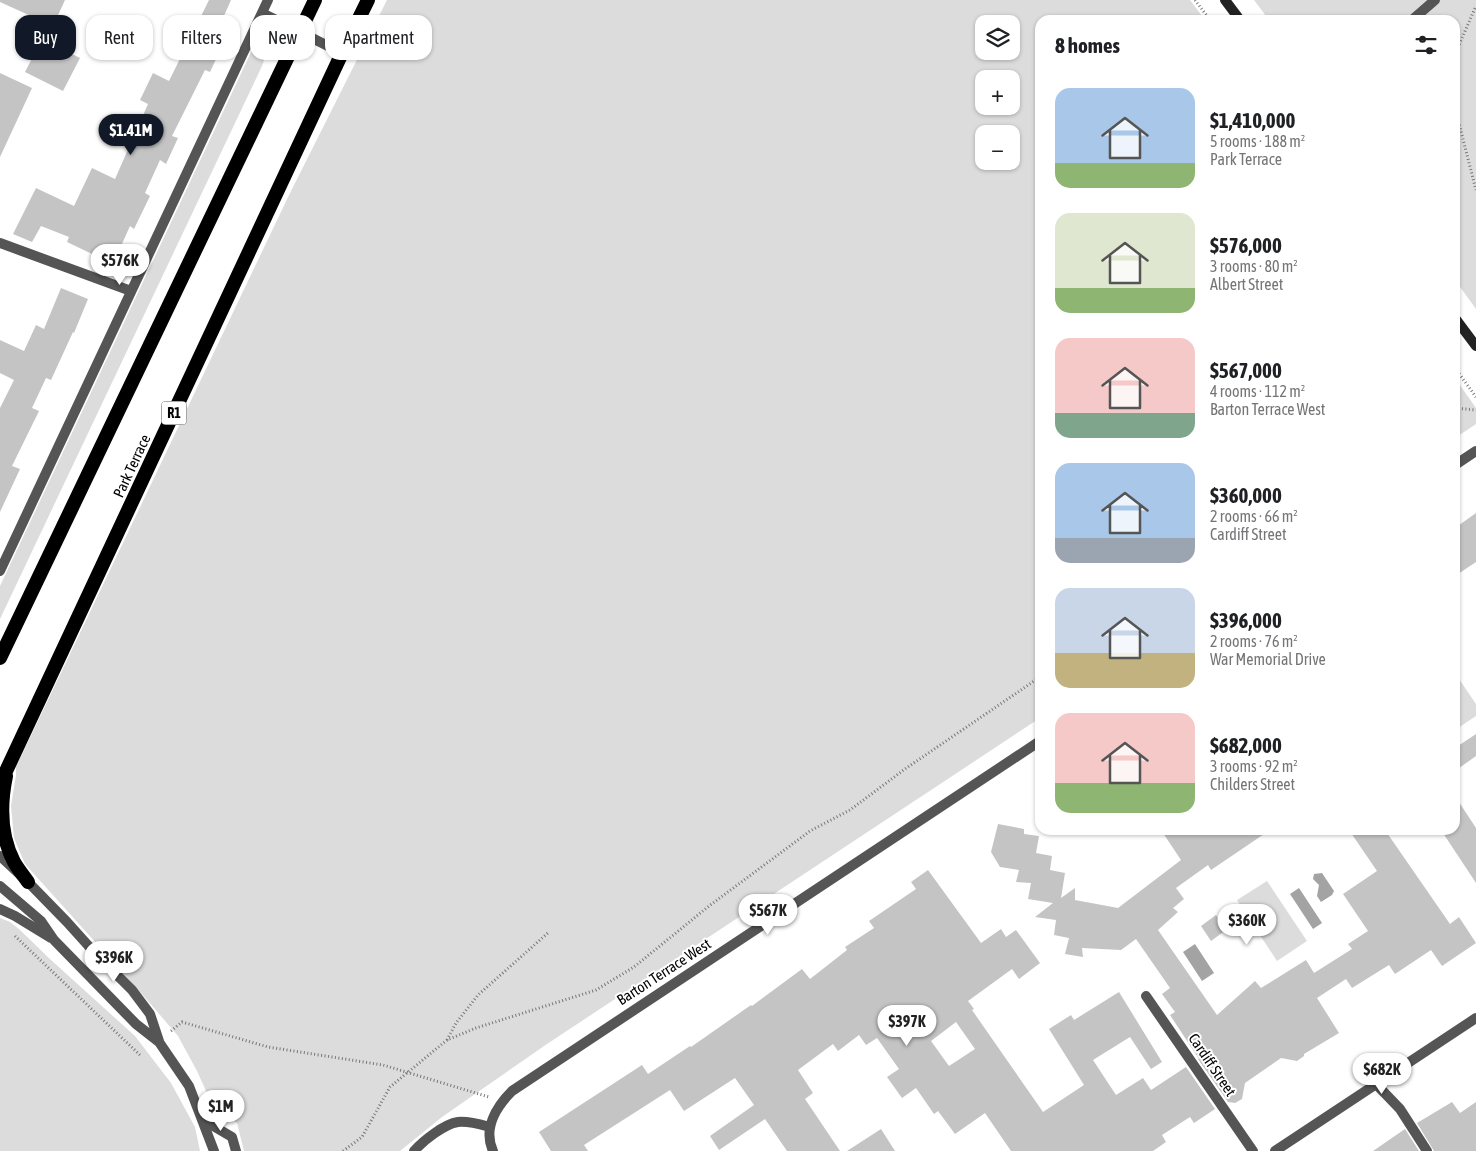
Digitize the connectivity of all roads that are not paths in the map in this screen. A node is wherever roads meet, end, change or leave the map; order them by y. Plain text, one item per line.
1 (268, 0) edge
2 (315, 0) edge
3 (368, 0) edge
4 (1225, 0) edge
5 (1435, 0) edge
6 (262, 13) junction
7 (266, 15) edge
8 (308, 15) edge
9 (360, 15) edge
10 (1236, 15) edge
11 (1418, 15) edge
12 (287, 60) edge
13 (338, 60) edge
14 (0, 243) edge
15 (131, 291) junction
16 (1460, 325) edge
17 (1476, 346) edge
18 (1476, 451) edge
19 (1460, 462) edge
20 (0, 570) edge
21 (0, 658) edge
22 (1035, 744) edge
23 (3, 779) edge
24 (0, 856) edge
25 (28, 882) junction
26 (0, 886) edge
27 (0, 909) edge
28 (54, 940) junction
29 (1146, 996) dead end
30 (1476, 1018) edge
31 (159, 1042) junction
32 (1376, 1084) junction
33 (203, 1120) junction
34 (490, 1127) junction
35 (214, 1151) edge
36 (236, 1151) edge
37 (414, 1151) edge
38 (493, 1151) edge
39 (1253, 1151) edge
40 (1275, 1151) edge
41 (1426, 1151) edge

1 - 6 street
2 - 8 highway
3 - 9 highway, Park Terrace / R1
4 - 10 main road
5 - 11 street
6 - 7 street
6 - 15 street
12 - 21 highway
13 - 23 highway, Park Terrace / R1
14 - 15 street
15 - 20 street
16 - 17 main road
18 - 19 street
22 - 34 street, Barton Terrace West
23 - 25 highway, Park Terrace
24 - 25 street
25 - 31 street
26 - 28 street
27 - 28 street
28 - 31 street
29 - 39 street, Cardiff Street
30 - 32 street
31 - 33 street
32 - 40 street
32 - 41 street
33 - 35 street
33 - 36 street
34 - 37 street
34 - 38 street

